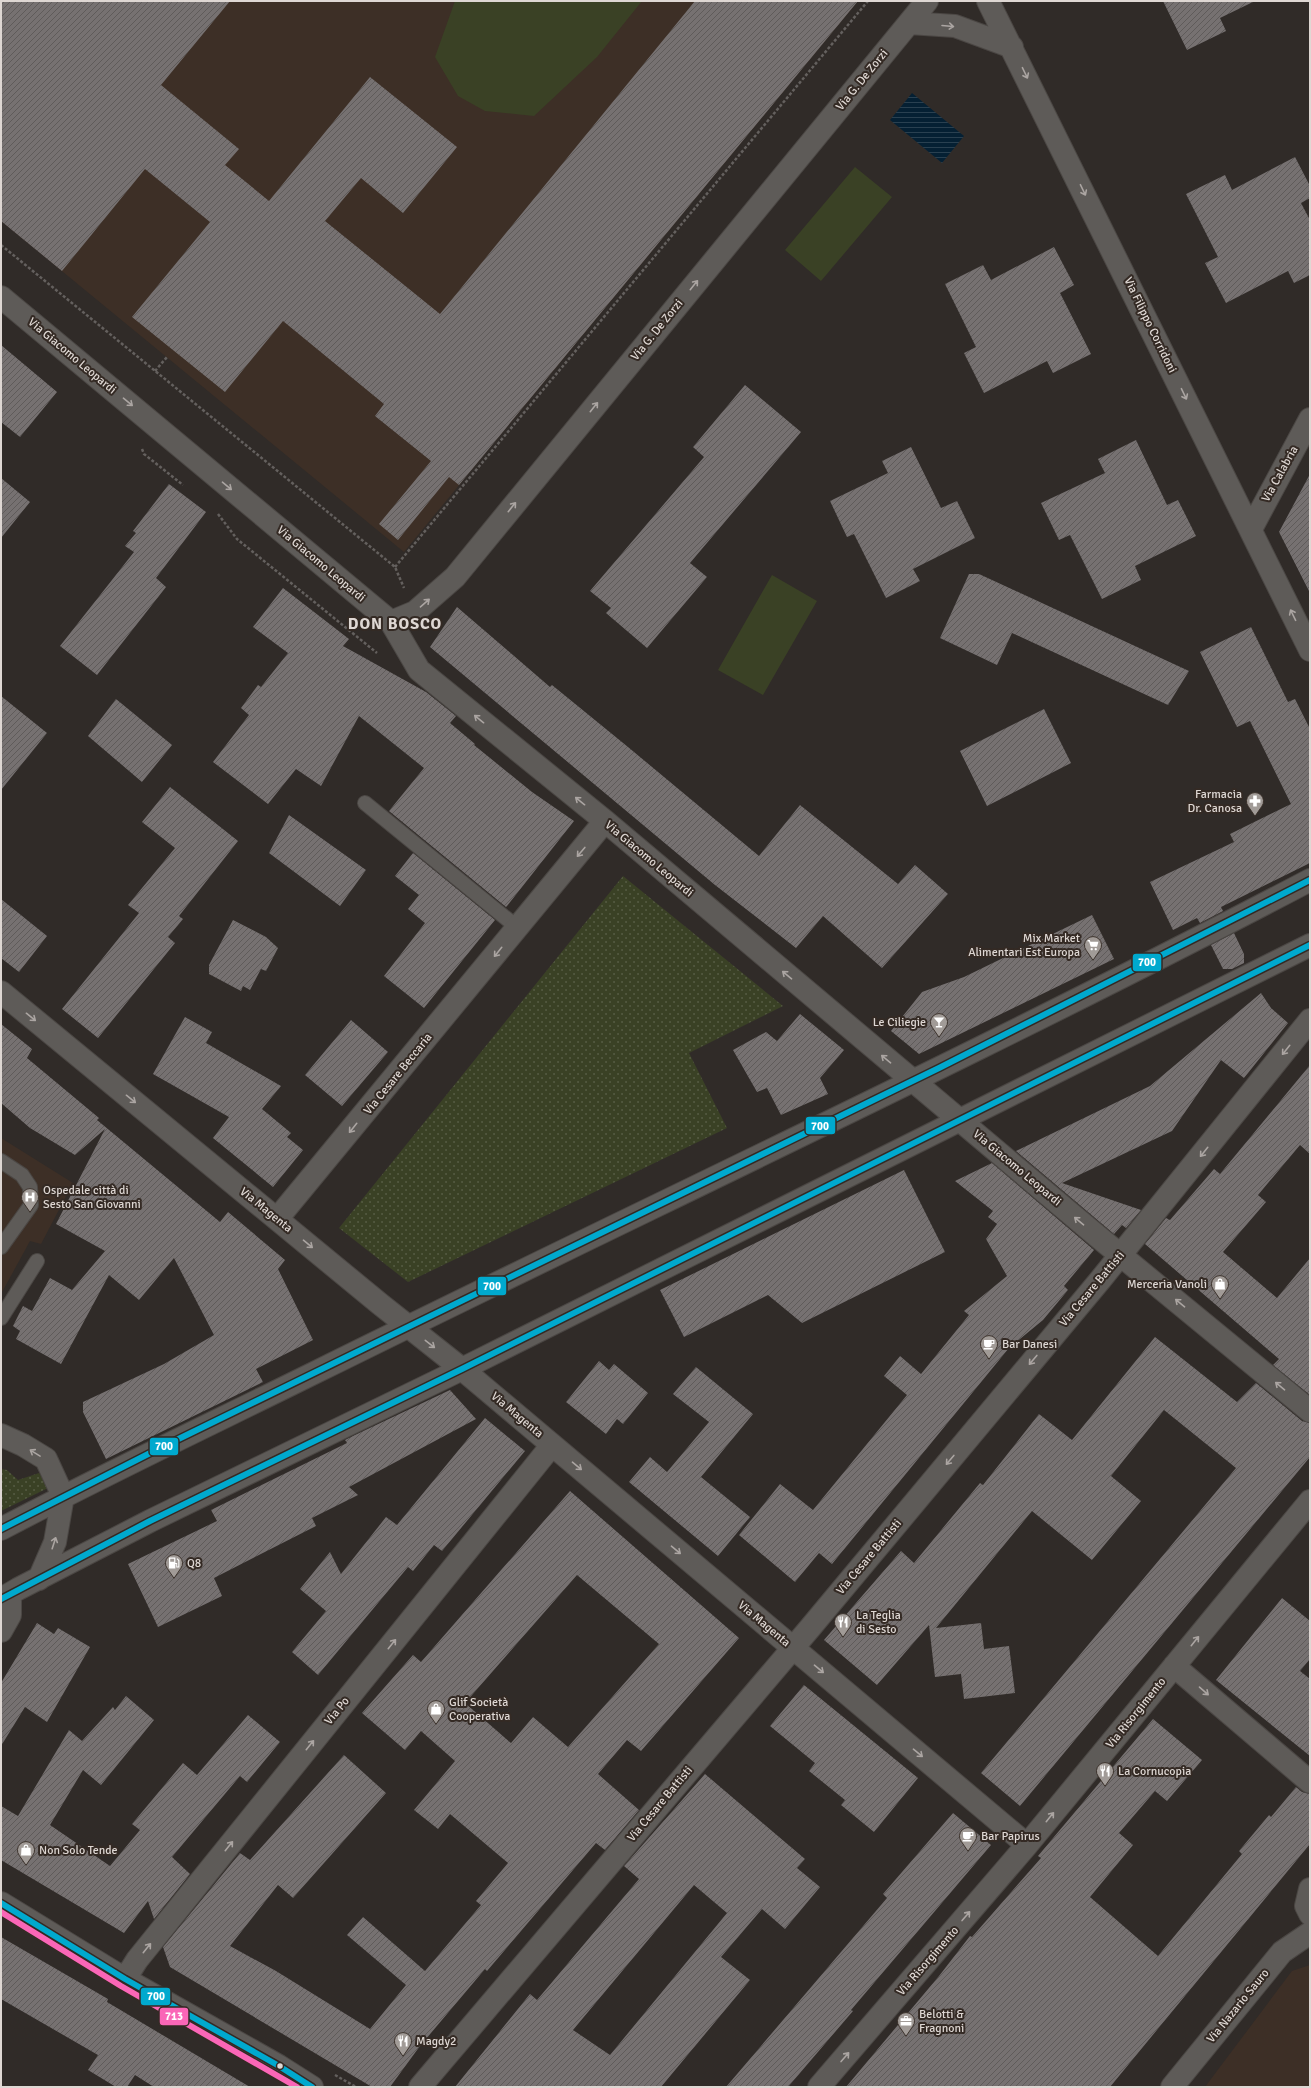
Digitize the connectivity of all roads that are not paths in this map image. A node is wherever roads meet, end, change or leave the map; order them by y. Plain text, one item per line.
1 (927, 1) edge
2 (988, 1) edge
3 (909, 23) junction
4 (1012, 47) junction
5 (1, 297) edge
6 (1310, 419) edge
7 (1251, 529) junction
8 (391, 622) junction
9 (1310, 650) edge
10 (365, 803) dead end
11 (605, 821) junction
12 (1310, 880) edge
13 (518, 928) junction
14 (1307, 951) edge
15 (1, 992) edge
16 (1310, 1020) edge
17 (915, 1081) junction
18 (959, 1119) junction
19 (1, 1160) edge
20 (278, 1219) junction
21 (1, 1247) edge
22 (1121, 1254) junction
23 (37, 1261) dead end
24 (1, 1318) edge
25 (408, 1326) junction
26 (462, 1369) junction
27 (1310, 1411) edge
28 (1, 1435) edge
29 (552, 1445) junction
30 (63, 1496) junction
31 (1310, 1501) edge
32 (1, 1529) edge
33 (39, 1579) junction
34 (7, 1592) edge
35 (1, 1631) edge
36 (793, 1648) junction
37 (1174, 1666) junction
38 (1310, 1782) edge
39 (1027, 1845) junction
40 (1310, 1889) edge
41 (1, 1903) edge
42 (1310, 1914) edge
43 (1310, 1933) edge
44 (125, 1979) junction
45 (312, 2087) edge
46 (420, 2087) edge
47 (819, 2087) edge
48 (1172, 2087) edge

1 - 3 street, Via G. De Zorzi
2 - 4 street, Via Filippo Corridoni
3 -> 4 street
8 -> 3 street, Via G. De Zorzi
4 -> 7 street, Via Filippo Corridoni
5 -> 8 street, Via Giacomo Leopardi
6 - 7 street, Via Calabria
9 -> 7 street, Via Filippo Corridoni
11 -> 8 street, Via Giacomo Leopardi
10 - 13 lane
11 -> 13 street, Via Cesare Beccaria
17 -> 11 street, Via Giacomo Leopardi
12 - 17 street
13 -> 20 street, Via Cesare Beccaria
14 - 18 street
15 -> 20 street, Via Magenta
16 -> 22 street, Via Cesare Battisti
17 - 18 street, Via Giacomo Leopardi
17 - 25 street
22 -> 18 street, Via Giacomo Leopardi
18 - 26 street
19 - 21 lane
20 -> 25 street, Via Magenta
27 -> 22 street, Via Giacomo Leopardi
22 -> 36 street, Via Cesare Battisti
23 - 24 lane
25 -> 26 street, Via Magenta
25 - 30 street
26 - 29 street, Via Magenta
26 - 33 street
30 -> 28 street
29 -> 36 street, Via Magenta
44 -> 29 street, Via Po
30 - 32 street
33 -> 30 street
37 -> 31 street, Via Risorgimento
33 - 34 street
34 - 35 street
36 -> 39 street, Via Magenta
36 - 46 street, Via Cesare Battisti
37 -> 38 street
39 -> 37 street, Via Risorgimento
47 -> 39 street, Via Risorgimento
40 - 42 street
41 - 44 street
43 - 48 street, Via Nazario Sauro
44 - 45 street

